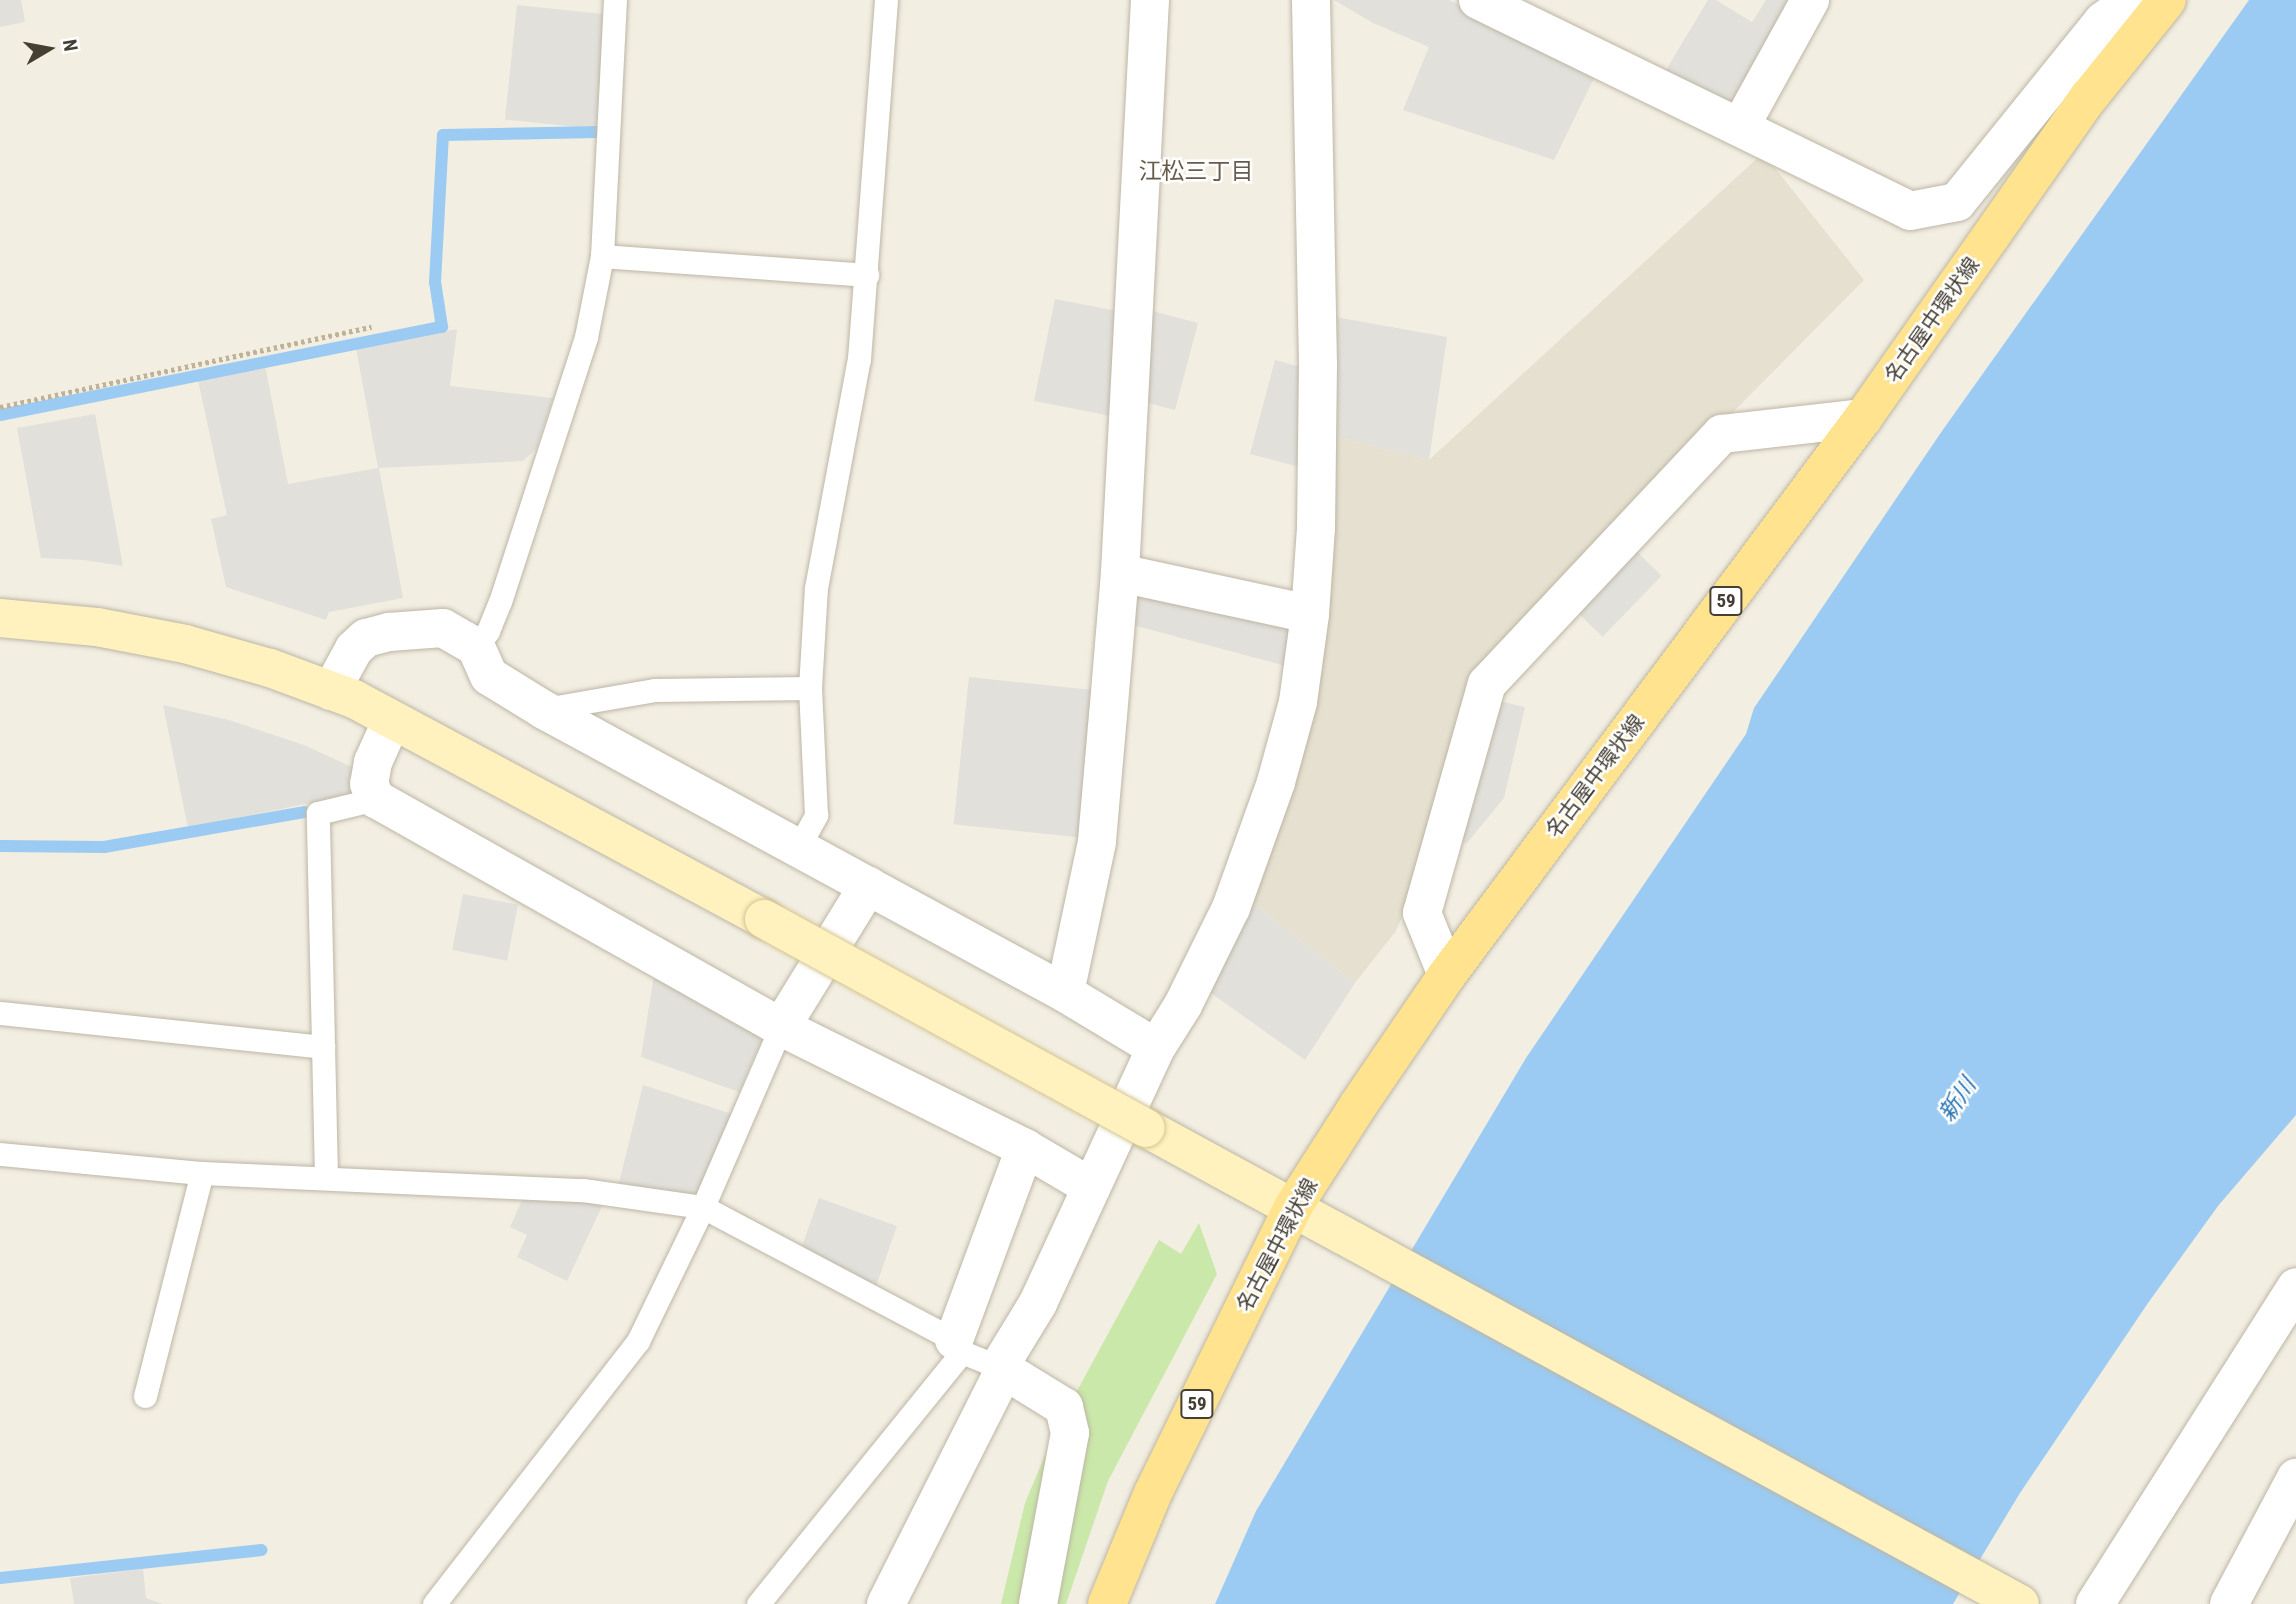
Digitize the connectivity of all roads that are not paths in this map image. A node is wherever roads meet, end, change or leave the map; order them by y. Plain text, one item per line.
1 (615, 0) edge
2 (886, 0) edge
3 (1150, 0) edge
4 (1311, 0) edge
5 (1478, 0) edge
6 (1810, 0) edge
7 (2155, 1) edge
8 (1740, 127) junction
9 (601, 256) junction
10 (867, 275) junction
11 (1863, 418) junction
12 (1120, 573) junction
13 (1310, 614) junction
14 (0, 618) edge
15 (476, 647) junction
16 (810, 688) junction
17 (331, 691) junction
18 (544, 710) junction
19 (392, 720) junction
20 (376, 799) junction
21 (798, 848) junction
22 (868, 886) junction
23 (1447, 975) junction
24 (1065, 993) junction
25 (0, 1013) edge
26 (781, 1027) junction
27 (323, 1047) junction
28 (1156, 1048) junction
29 (1025, 1148) junction
30 (0, 1154) edge
31 (202, 1173) junction
32 (326, 1177) junction
33 (1091, 1187) junction
34 (703, 1207) junction
35 (1293, 1207) junction
36 (2296, 1287) edge
37 (958, 1346) junction
38 (1001, 1368) junction
39 (145, 1396) dead end
40 (2296, 1478) edge
41 (434, 1604) edge
42 (758, 1604) edge
43 (886, 1604) edge
44 (1038, 1604) edge
45 (1107, 1604) edge
46 (2020, 1604) edge
47 (2095, 1604) edge
48 (2230, 1604) edge

1 - 9 lane
2 - 10 lane
3 - 12 street
4 - 13 street
5 - 8 street
6 - 8 street
7 - 8 street
7 - 11 main road, 名古屋中環状線 / 59
9 - 10 lane
9 - 15 lane
10 - 16 lane
11 - 23 main road, 名古屋中環状線 / 59
11 - 23 street
12 - 13 street
12 - 24 street
13 - 28 street
14 - 17 street
15 - 17 street
15 - 18 street
16 - 18 lane
16 - 21 lane
17 - 19 street
18 - 21 street
19 - 20 street
19 - 35 street, bridge
20 - 26 street
20 - 27 lane
21 - 22 street
22 - 24 street
22 - 26 street
23 - 35 main road, 名古屋中環状線 / 59
24 - 28 street
25 - 27 lane
26 - 29 street
26 - 34 lane
27 - 32 lane
28 - 33 street
29 - 33 street
29 - 37 street
30 - 31 lane
31 - 32 lane
31 - 39 lane
32 - 34 lane
33 - 38 street
34 - 37 lane
34 - 41 lane
35 - 45 main road, 名古屋中環状線 / 59
35 - 46 street
36 - 47 street
37 - 38 lane
37 - 42 lane
38 - 43 street
38 - 44 street
40 - 48 street

